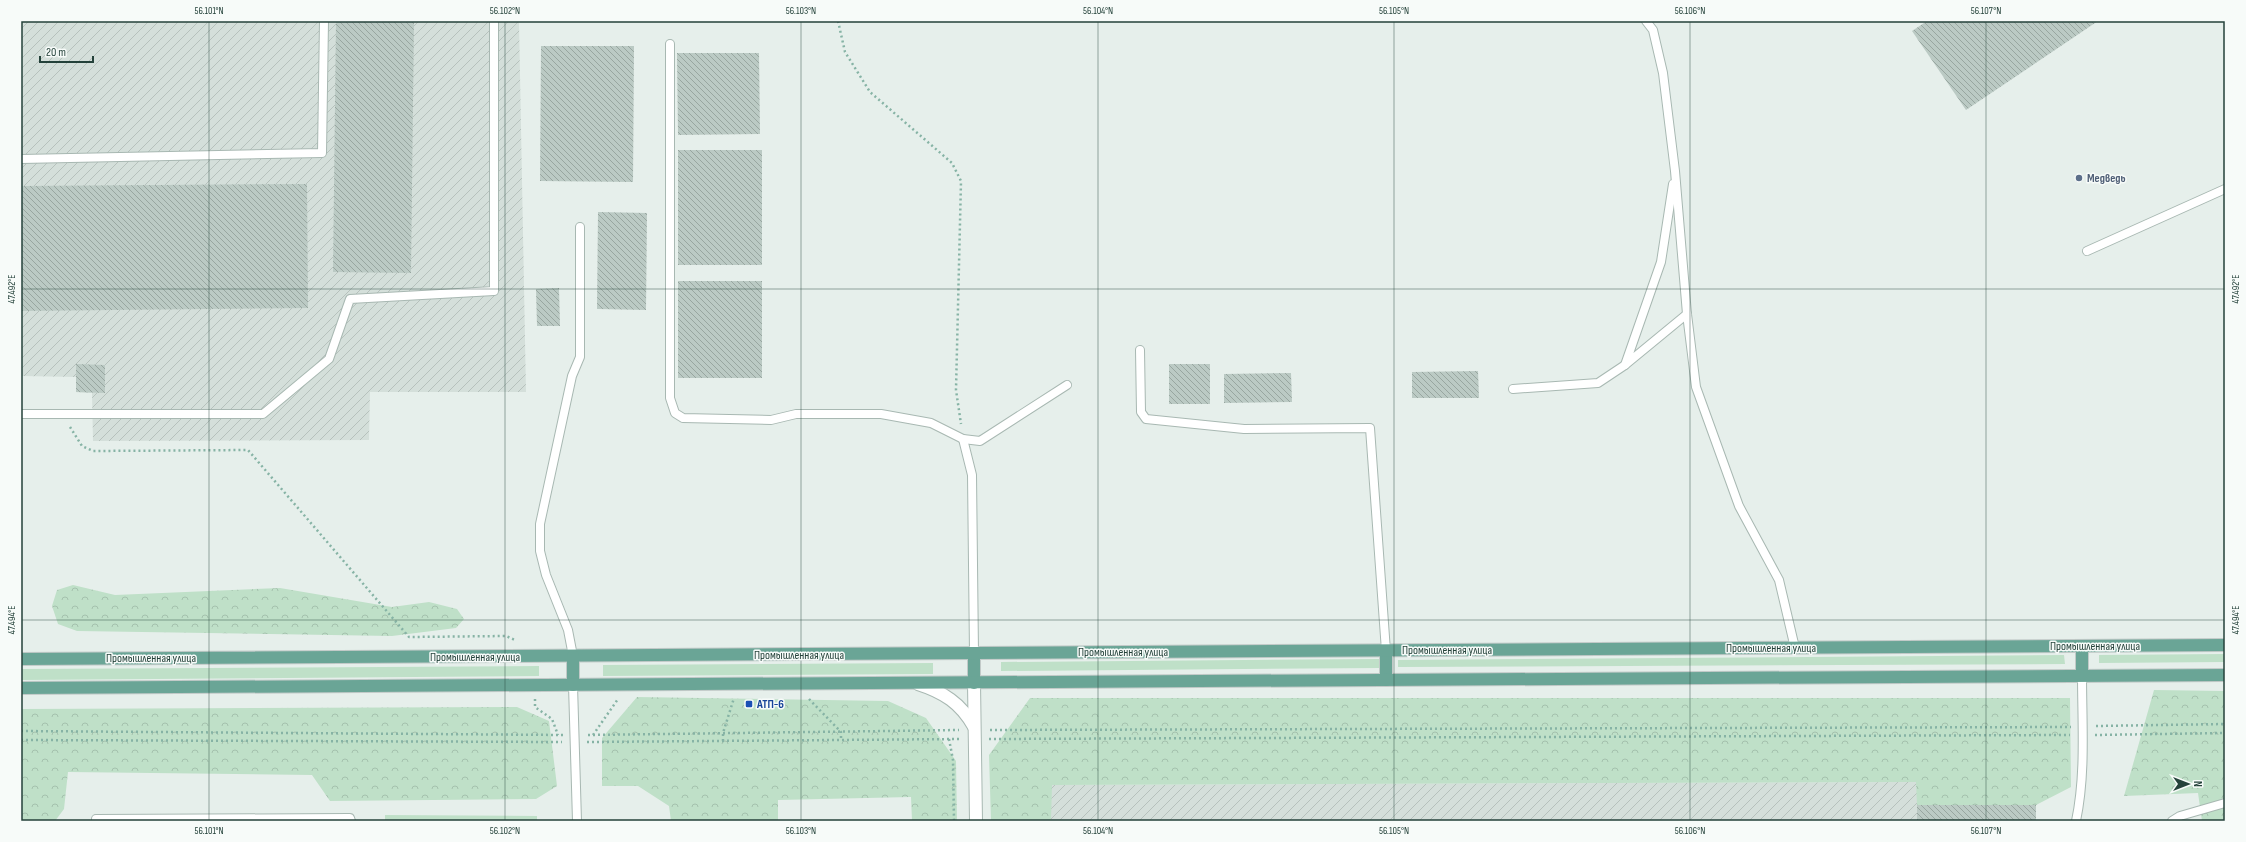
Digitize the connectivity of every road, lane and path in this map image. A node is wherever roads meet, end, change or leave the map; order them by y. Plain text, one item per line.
1 (324, 21) edge
2 (494, 21) edge
3 (838, 21) edge
4 (1646, 21) edge
5 (670, 44) dead end
6 (21, 159) edge
7 (1676, 172) junction
8 (2225, 189) edge
9 (580, 227) dead end
10 (2087, 251) dead end
11 (1687, 314) junction
12 (1140, 350) dead end
13 (1625, 365) junction
14 (1067, 385) dead end
15 (1514, 389) dead end
16 (21, 414) edge
17 (63, 414) junction
18 (964, 439) junction
19 (520, 642) dead end
20 (2225, 645) edge
21 (2082, 646) junction
22 (1795, 648) junction
23 (1386, 651) junction
24 (974, 654) junction
25 (573, 656) junction
26 (21, 659) edge
27 (2082, 675) junction
28 (2225, 675) edge
29 (1386, 680) junction
30 (915, 683) junction
31 (974, 683) junction
32 (573, 685) junction
33 (21, 688) edge
34 (535, 693) dead end
35 (726, 697) dead end
36 (734, 697) junction
37 (741, 697) dead end
38 (807, 697) dead end
39 (626, 699) dead end
40 (2225, 724) edge
41 (21, 731) edge
42 (2082, 731) junction
43 (841, 732) junction
44 (723, 733) junction
45 (2225, 734) edge
46 (558, 735) junction
47 (593, 735) junction
48 (975, 735) junction
49 (573, 739) junction
50 (949, 739) junction
51 (21, 740) edge
52 (842, 740) junction
53 (723, 741) junction
54 (2225, 803) edge
55 (96, 818) dead end
56 (351, 821) edge
57 (577, 821) edge
58 (954, 821) edge
59 (976, 821) edge
60 (2076, 821) edge
61 (2172, 821) edge

1 - 6 lane
2 - 17 lane
3 - 18 path
4 - 7 lane
5 - 18 lane
7 - 11 lane
7 - 13 lane
8 - 10 lane
9 - 25 lane
11 - 13 lane
11 - 22 lane
12 - 23 lane
13 - 15 lane
14 - 18 lane
16 - 17 lane
17 - 19 path
18 - 24 lane
20 - 21 main road, Промышленная улица
21 - 22 main road, Промышленная улица
21 - 27 main road
22 - 23 main road, Промышленная улица
23 - 24 main road, Промышленная улица
23 - 29 main road
24 - 25 main road, Промышленная улица
24 - 31 main road
25 - 26 main road, Промышленная улица
25 - 32 main road
27 - 28 main road
27 - 29 main road
27 - 42 lane
29 - 31 main road
30 - 31 main road
30 - 32 main road
30 - 48 street
31 - 48 street
32 - 33 main road
32 - 49 lane
34 - 46 path
35 - 36 path
36 - 37 path
36 - 44 path
38 - 43 path
39 - 47 path
40 - 42 path
41 - 46 path
42 - 45 path
42 - 48 path
42 - 48 path
42 - 60 lane
43 - 44 path
43 - 48 path
43 - 52 path
44 - 47 path
44 - 53 path
46 - 49 path
47 - 49 path
48 - 50 path
48 - 59 street
49 - 51 path
49 - 53 path
49 - 57 lane
50 - 52 path
50 - 58 path
52 - 53 path
54 - 61 lane
55 - 56 lane

